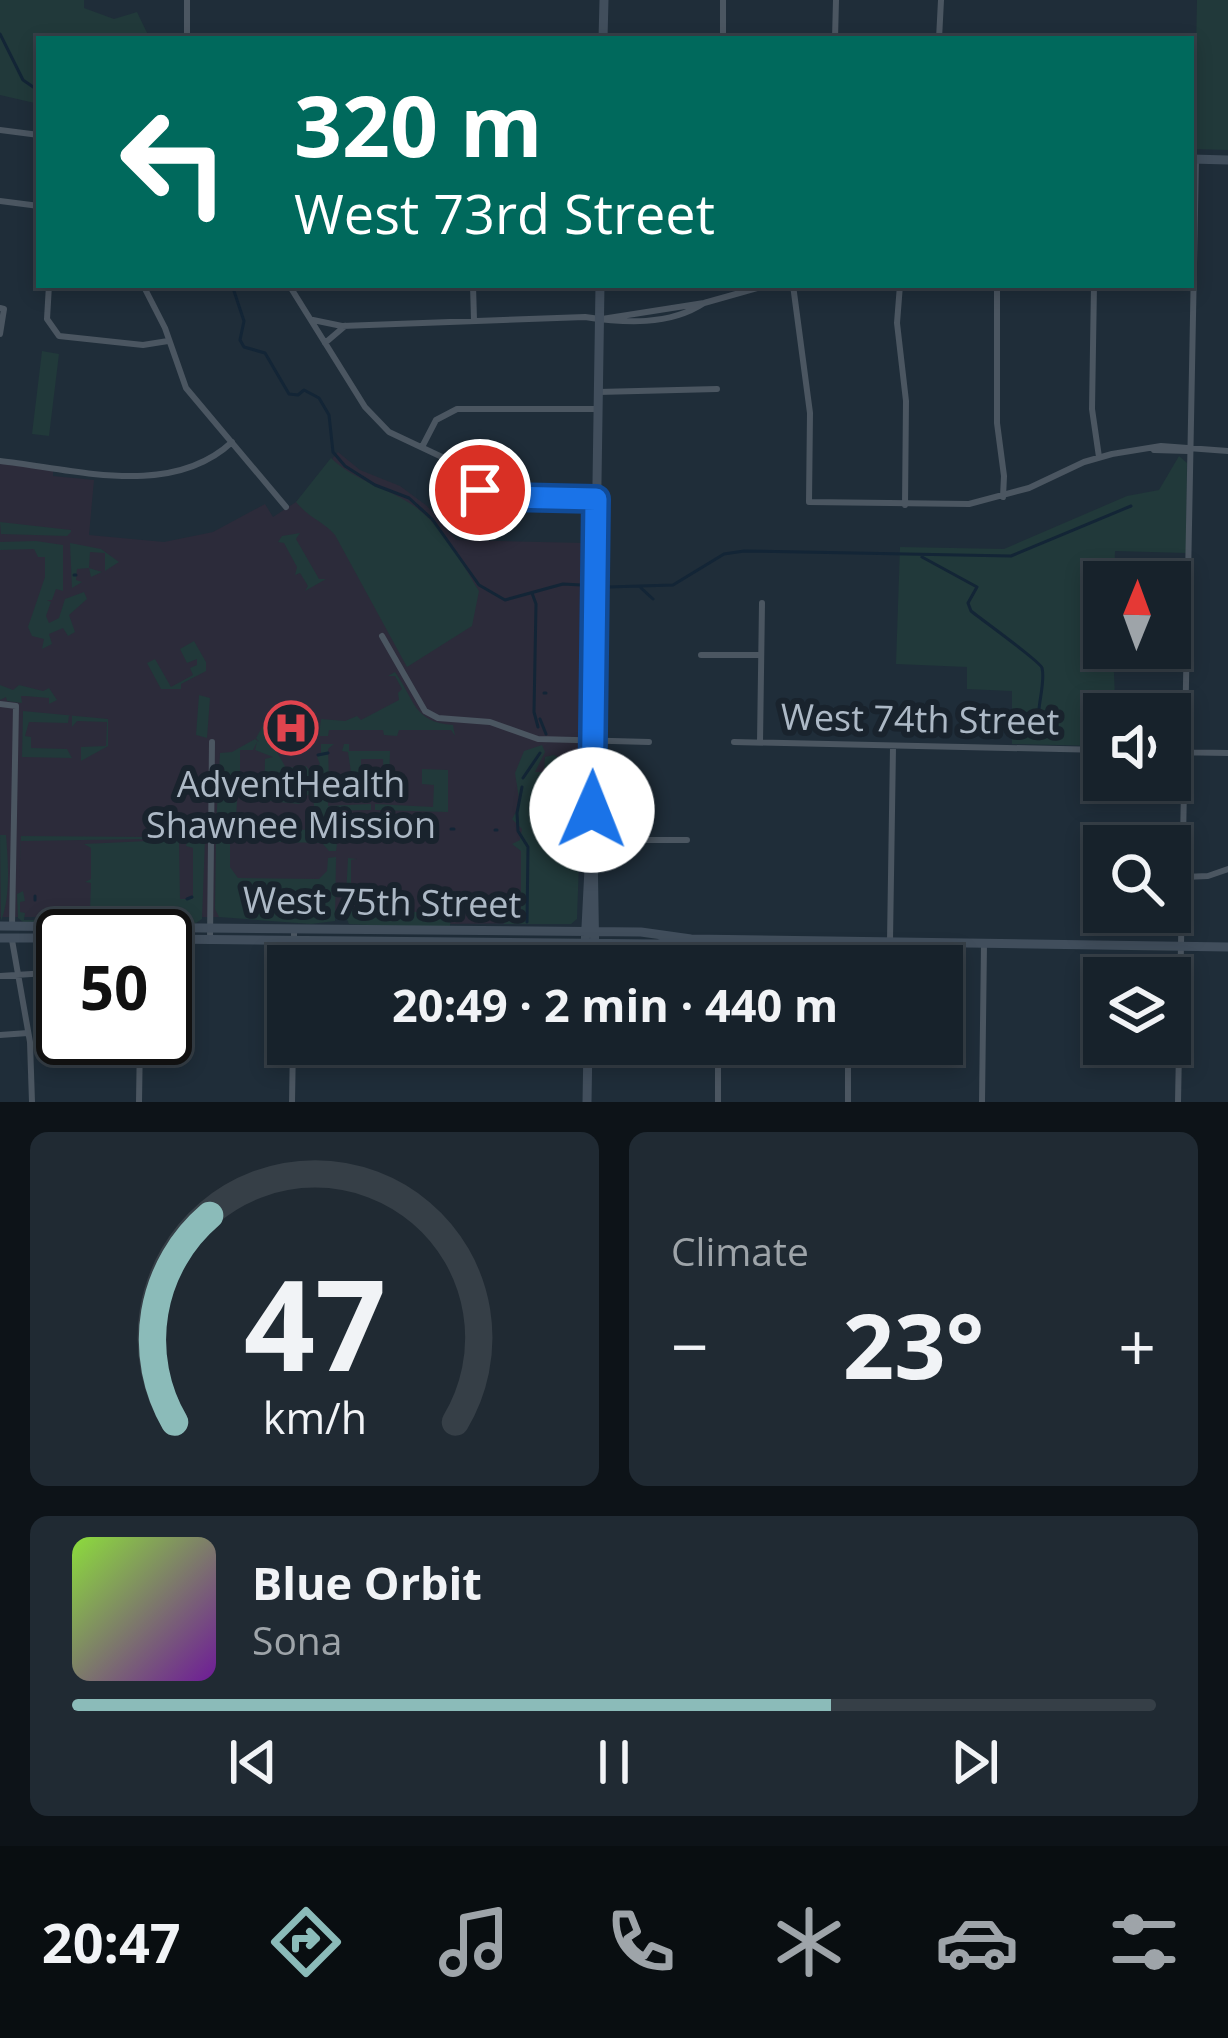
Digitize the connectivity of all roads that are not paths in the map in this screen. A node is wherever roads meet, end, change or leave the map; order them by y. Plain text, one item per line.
1 (188, 0) edge
2 (604, 0) edge
3 (723, 0) edge
4 (836, 0) edge
5 (941, 0) edge
6 (187, 36) edge
7 (603, 36) edge
8 (723, 36) edge
9 (835, 36) edge
10 (939, 36) edge
11 (0, 130) edge
12 (36, 135) edge
13 (1194, 159) edge
14 (1228, 160) edge
15 (0, 201) edge
16 (36, 206) edge
17 (50, 288) edge
18 (144, 288) edge
19 (291, 288) edge
20 (473, 288) edge
21 (600, 288) edge
22 (758, 288) edge
23 (793, 288) edge
24 (900, 288) edge
25 (997, 288) edge
26 (1094, 288) edge
27 (1192, 288) edge
28 (0, 308) edge
29 (313, 320) junction
30 (474, 320) junction
31 (599, 320) junction
32 (347, 325) junction
33 (0, 334) edge
34 (168, 341) junction
35 (325, 343) junction
36 (717, 388) dead end
37 (598, 392) junction
38 (597, 410) junction
39 (232, 442) junction
40 (422, 448) junction
41 (1192, 450) junction
42 (1228, 451) edge
43 (1100, 457) junction
44 (0, 461) edge
45 (1004, 476) junction
46 (1016, 493) junction
47 (1003, 497) junction
48 (596, 499) junction
49 (904, 505) junction
50 (286, 506) dead end
51 (762, 603) dead end
52 (382, 636) dead end
53 (701, 655) dead end
54 (760, 655) junction
55 (1187, 693) edge
56 (0, 704) edge
57 (593, 740) junction
58 (212, 742) dead end
59 (649, 742) dead end
60 (734, 742) dead end
61 (760, 742) junction
62 (893, 747) junction
63 (1083, 750) edge
64 (1191, 752) edge
65 (1228, 753) edge
66 (591, 840) junction
67 (687, 840) dead end
68 (1226, 872) edge
69 (1191, 877) edge
70 (211, 927) junction
71 (192, 928) edge
72 (294, 928) junction
73 (7, 930) edge
74 (1183, 933) edge
75 (590, 937) junction
76 (719, 939) junction
77 (192, 940) edge
78 (210, 940) junction
79 (294, 941) junction
80 (890, 941) junction
81 (850, 942) junction
82 (984, 944) junction
83 (294, 945) edge
84 (588, 945) edge
85 (591, 945) edge
86 (719, 945) edge
87 (850, 945) edge
88 (1183, 946) junction
89 (1228, 947) edge
90 (36, 974) edge
91 (0, 976) edge
92 (15, 976) junction
93 (28, 1033) junction
94 (0, 1035) edge
95 (140, 1065) edge
96 (292, 1065) edge
97 (588, 1065) edge
98 (718, 1065) edge
99 (848, 1065) edge
100 (32, 1102) edge
101 (140, 1102) edge
102 (292, 1102) edge
103 (587, 1102) edge
104 (718, 1102) edge
105 (848, 1102) edge
106 (982, 1102) edge
107 (1178, 1102) edge

1 - 6 street
2 - 7 main road
3 - 8 street
4 - 9 street
5 - 10 street
11 - 12 street
13 - 14 main road
15 - 16 street
17 - 34 street
18 - 34 street
19 - 29 street
20 - 30 street
21 - 31 main road
22 - 31 street
23 - 49 street
24 - 49 street
25 - 45 street
26 - 43 street
27 - 41 street
28 - 33 street
29 - 32 street
29 - 35 street
30 - 31 street
30 - 32 street
31 - 37 main road
32 - 35 street
34 - 39 street
35 - 40 street
36 - 37 street
37 - 38 main road
38 - 40 street
38 - 48 main road
39 - 44 street
39 - 50 street
40 - 48 street
41 - 42 street
41 - 43 street
41 - 55 street
43 - 46 street
45 - 46 street
45 - 47 street
46 - 47 street
47 - 49 street
48 - 57 main road
51 - 54 street
52 - 57 street
53 - 54 street
54 - 61 street
56 - 73 street
57 - 59 street
57 - 66 main road
58 - 70 street
60 - 61 street, West 74th Street
61 - 62 street, West 74th Street
62 - 63 street, West 74th Street
62 - 80 street
64 - 65 street
66 - 67 street
66 - 75 main road
68 - 69 street
70 - 71 main road, West 75th Street
70 - 72 main road, West 75th Street
70 - 78 street
72 - 75 main road, West 75th Street
72 - 79 street
73 - 92 street
74 - 88 street
75 - 76 main road, West 75th Street
75 - 79 main road, West 75th Street
75 - 84 main road
75 - 85 main road
76 - 81 main road, West 75th Street
76 - 86 street
77 - 78 main road, West 75th Street
78 - 79 main road, West 75th Street
79 - 83 street
80 - 81 main road, West 75th Street
80 - 82 main road, West 75th Street
81 - 87 street
82 - 88 main road, West 75th Street
82 - 106 street
88 - 89 main road, West 75th Street
88 - 107 street
90 - 92 street
91 - 92 street
92 - 93 street
93 - 94 street
93 - 100 street
95 - 101 street
96 - 102 street
97 - 103 main road
98 - 104 street
99 - 105 street

